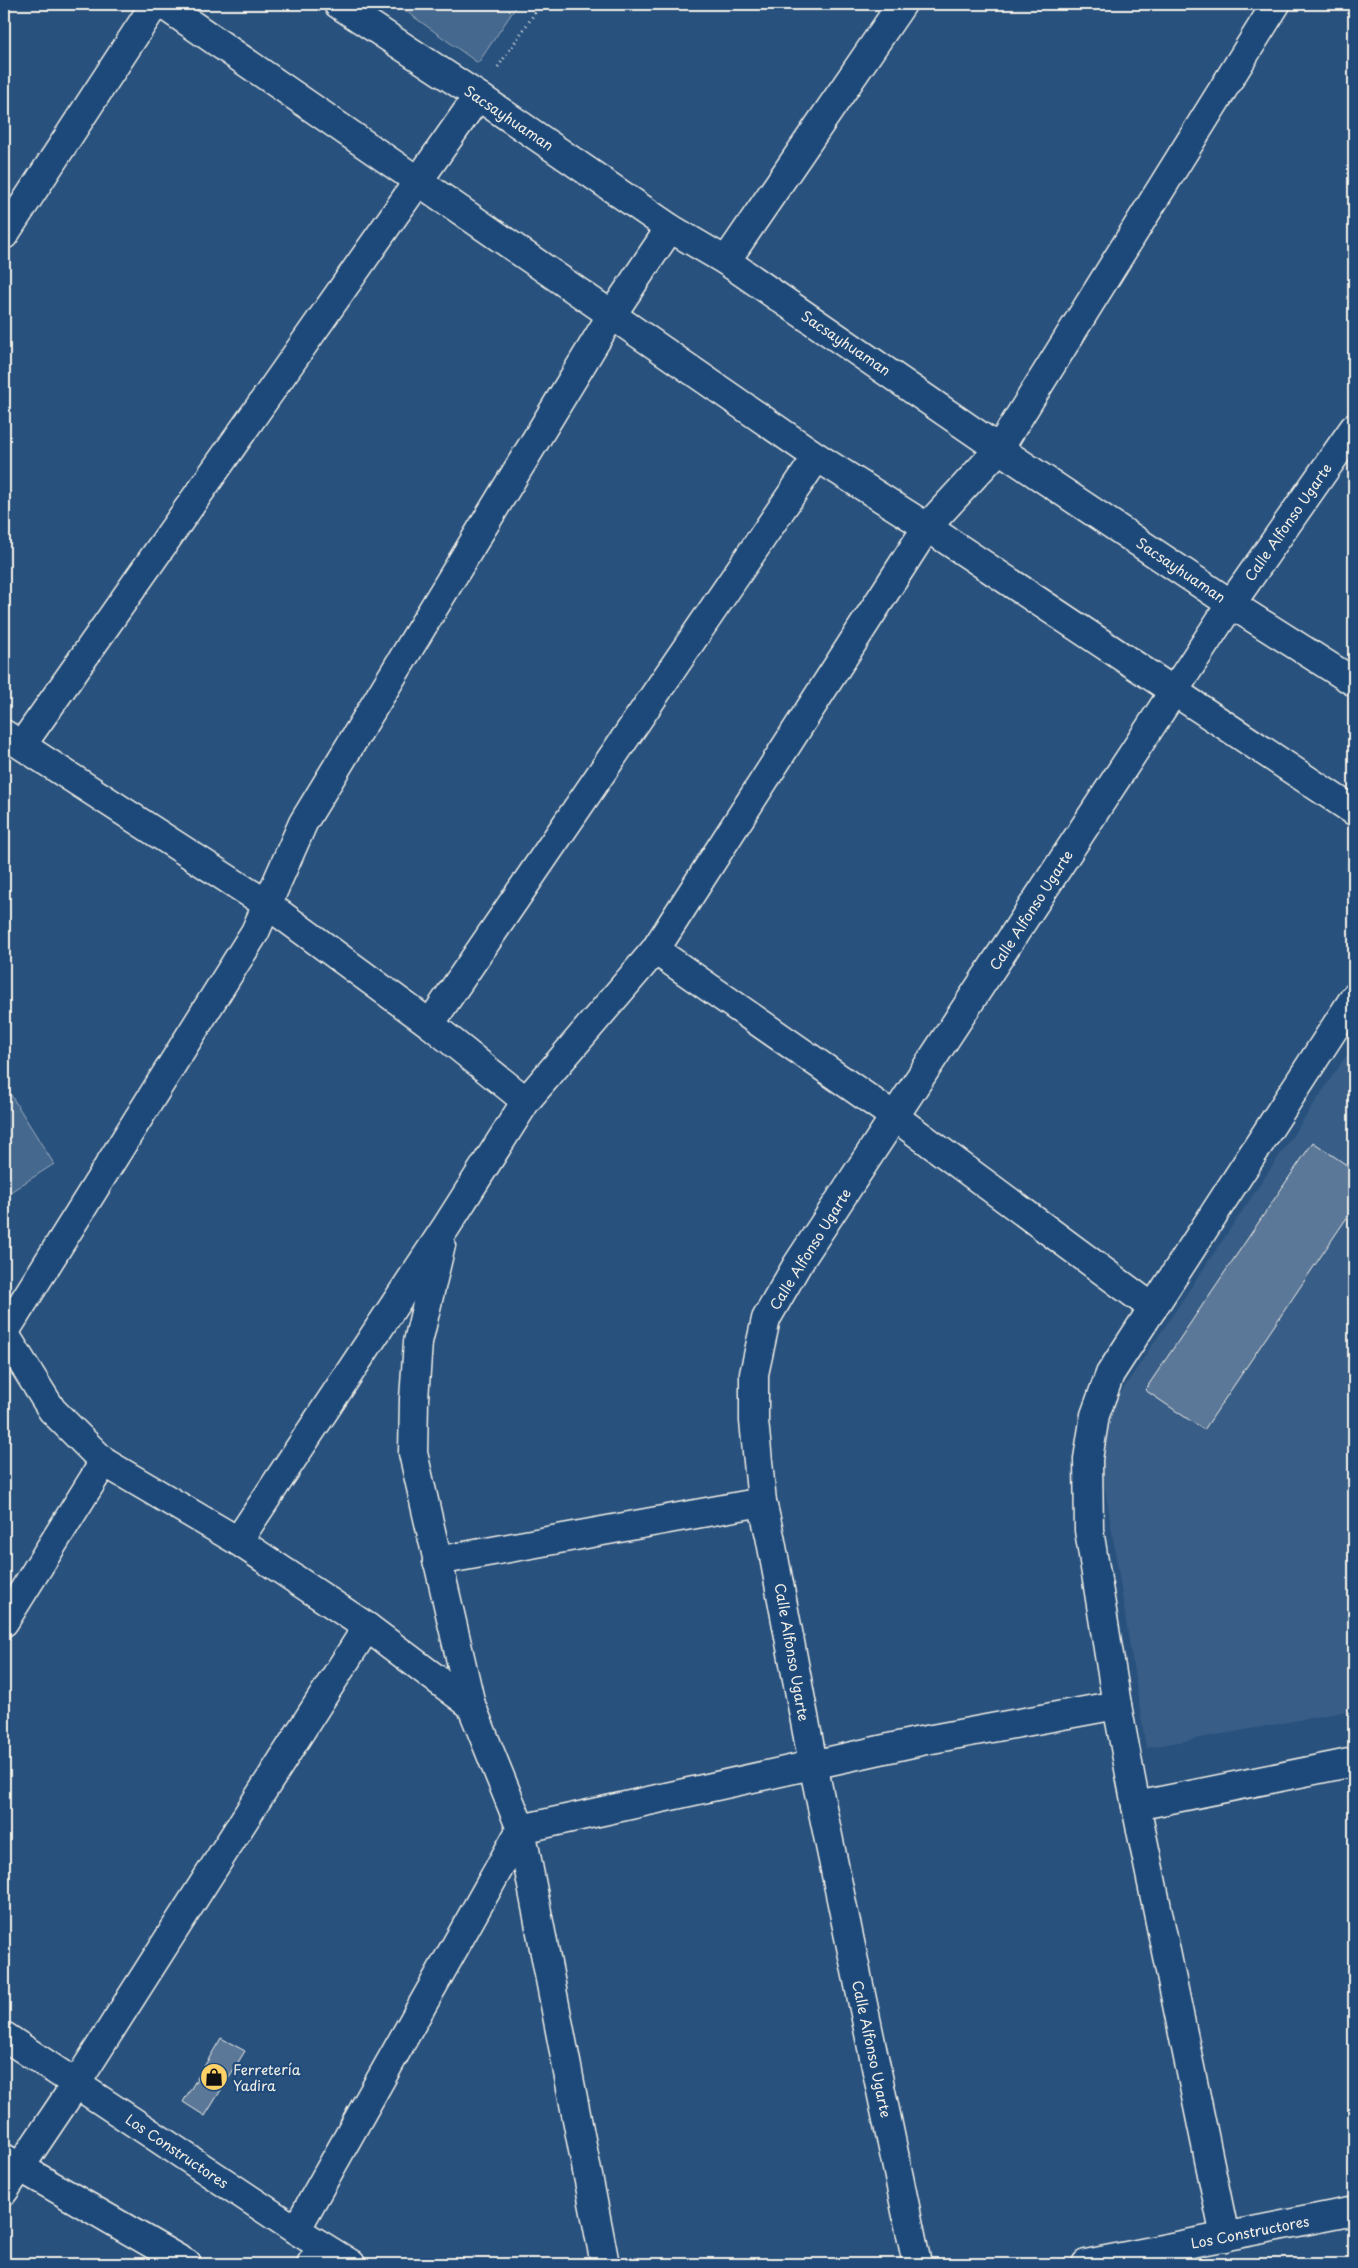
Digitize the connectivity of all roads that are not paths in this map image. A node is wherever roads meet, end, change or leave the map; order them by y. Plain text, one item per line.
1 (155, 4) edge
2 (162, 4) edge
3 (338, 4) edge
4 (902, 4) edge
5 (1276, 4) edge
6 (478, 96) junction
7 (418, 181) junction
8 (670, 228) junction
9 (4, 235) edge
10 (726, 261) junction
11 (611, 316) junction
12 (1354, 428) edge
13 (999, 449) junction
14 (817, 457) junction
15 (927, 527) junction
16 (1231, 604) junction
17 (1354, 682) edge
18 (1174, 691) junction
19 (13, 740) edge
20 (1354, 811) edge
21 (268, 905) junction
22 (656, 950) junction
23 (1354, 998) edge
24 (430, 1024) junction
25 (526, 1101) junction
26 (895, 1117) junction
27 (446, 1227) junction
28 (1153, 1308) junction
29 (4, 1333) edge
30 (104, 1462) junction
31 (762, 1502) junction
32 (238, 1541) junction
33 (438, 1561) junction
34 (4, 1622) edge
35 (367, 1628) junction
36 (471, 1705) junction
37 (1117, 1705) junction
38 (1354, 1762) edge
39 (813, 1764) junction
40 (1136, 1806) junction
41 (521, 1829) junction
42 (4, 2036) edge
43 (76, 2084) junction
44 (12, 2163) edge
45 (4, 2192) edge
46 (1354, 2211) edge
47 (296, 2230) junction
48 (1225, 2237) junction
49 (317, 2256) edge
50 (187, 2264) edge
51 (351, 2264) edge
52 (605, 2264) edge
53 (917, 2264) edge
54 (1086, 2264) edge

1 - 9 street
2 - 7 street
3 - 6 street, Sacsayhuaman
4 - 10 street
5 - 13 street
6 - 7 street
6 - 8 street, Sacsayhuaman
7 - 11 street
7 - 19 street
8 - 10 street, Sacsayhuaman
8 - 11 street
10 - 13 street, Sacsayhuaman
11 - 14 street
11 - 21 street
12 - 16 street, Calle Alfonso Ugarte
13 - 15 street
13 - 16 street, Sacsayhuaman
14 - 15 street
14 - 24 street
15 - 18 street
15 - 22 street
16 - 17 street, Sacsayhuaman
16 - 18 street, Calle Alfonso Ugarte
18 - 20 street
18 - 26 street, Calle Alfonso Ugarte
19 - 21 street
21 - 24 street
21 - 29 street
22 - 25 street
22 - 26 street
23 - 28 street
24 - 25 street
25 - 27 street
26 - 28 street
26 - 31 street, Calle Alfonso Ugarte
27 - 32 street
27 - 33 street
28 - 37 street
29 - 30 street
30 - 32 street
30 - 34 street
31 - 33 street
31 - 39 street, Calle Alfonso Ugarte
32 - 35 street
33 - 36 street
35 - 36 street
35 - 43 street
36 - 41 street
37 - 39 street
37 - 40 street
38 - 40 street
39 - 41 street
39 - 53 street, Calle Alfonso Ugarte
40 - 48 street
41 - 47 street
41 - 52 street
42 - 43 street, Los Constructores
43 - 44 street
43 - 47 street, Los Constructores
44 - 45 street
44 - 50 street
46 - 48 street, Los Constructores
47 - 49 street, Los Constructores
48 - 54 street, Los Constructores
49 - 51 street, Los Constructores

